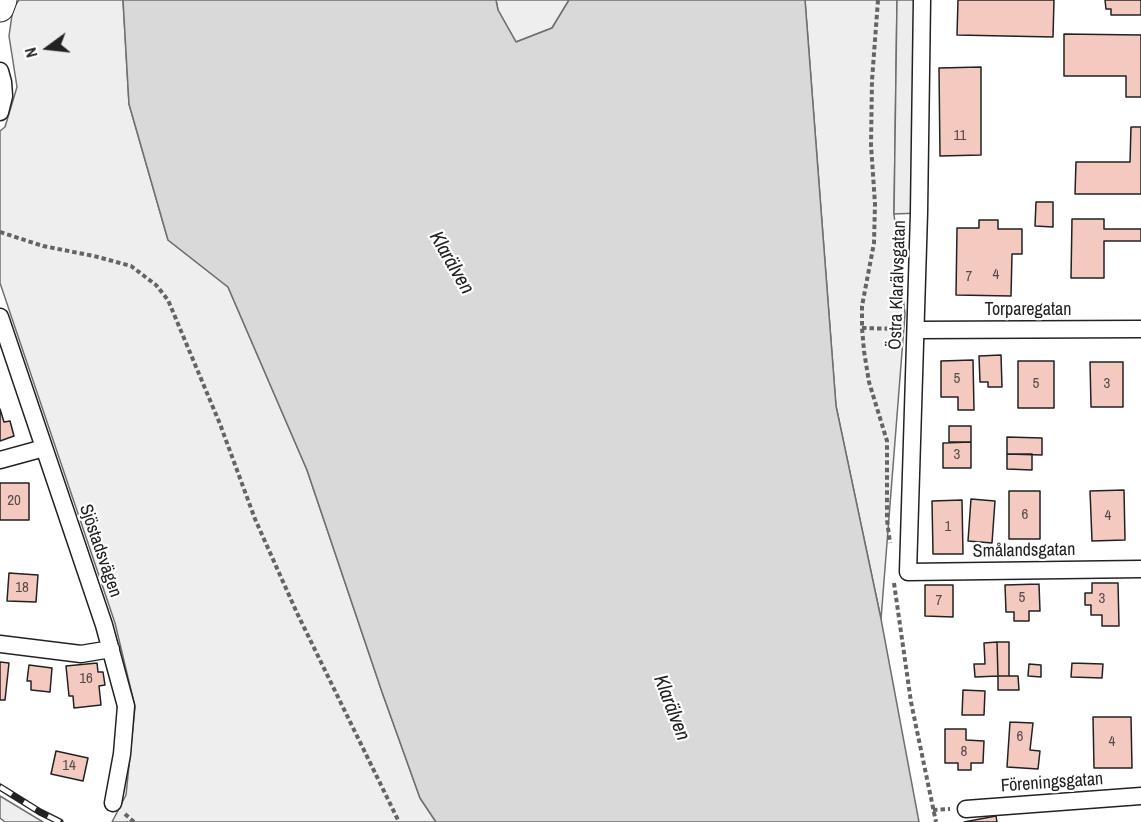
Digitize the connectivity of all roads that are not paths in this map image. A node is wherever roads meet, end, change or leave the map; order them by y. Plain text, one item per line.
1 (3, 0) edge
2 (922, 0) edge
3 (0, 8) edge
4 (0, 70) edge
5 (0, 112) edge
6 (0, 317) edge
7 (1141, 329) edge
8 (916, 330) junction
9 (44, 448) junction
10 (0, 460) edge
11 (1141, 569) edge
12 (901, 575) joint
13 (0, 644) edge
14 (111, 649) junction
15 (1141, 796) edge
16 (112, 803) dead end
17 (966, 809) dead end

1 - 3 main road
2 - 8 street, Östra Klarälvsgatan
4 - 5 street
6 - 9 street, Sjöstadsvägen
7 - 8 street, Torparegatan
8 - 12 street, Östra Klarälvsgatan
9 - 10 street
9 - 14 street, Sjöstadsvägen
11 - 12 street, Smålandsgatan
13 - 14 street
14 - 16 street, Sjöstadsvägen
15 - 17 street, Föreningsgatan

